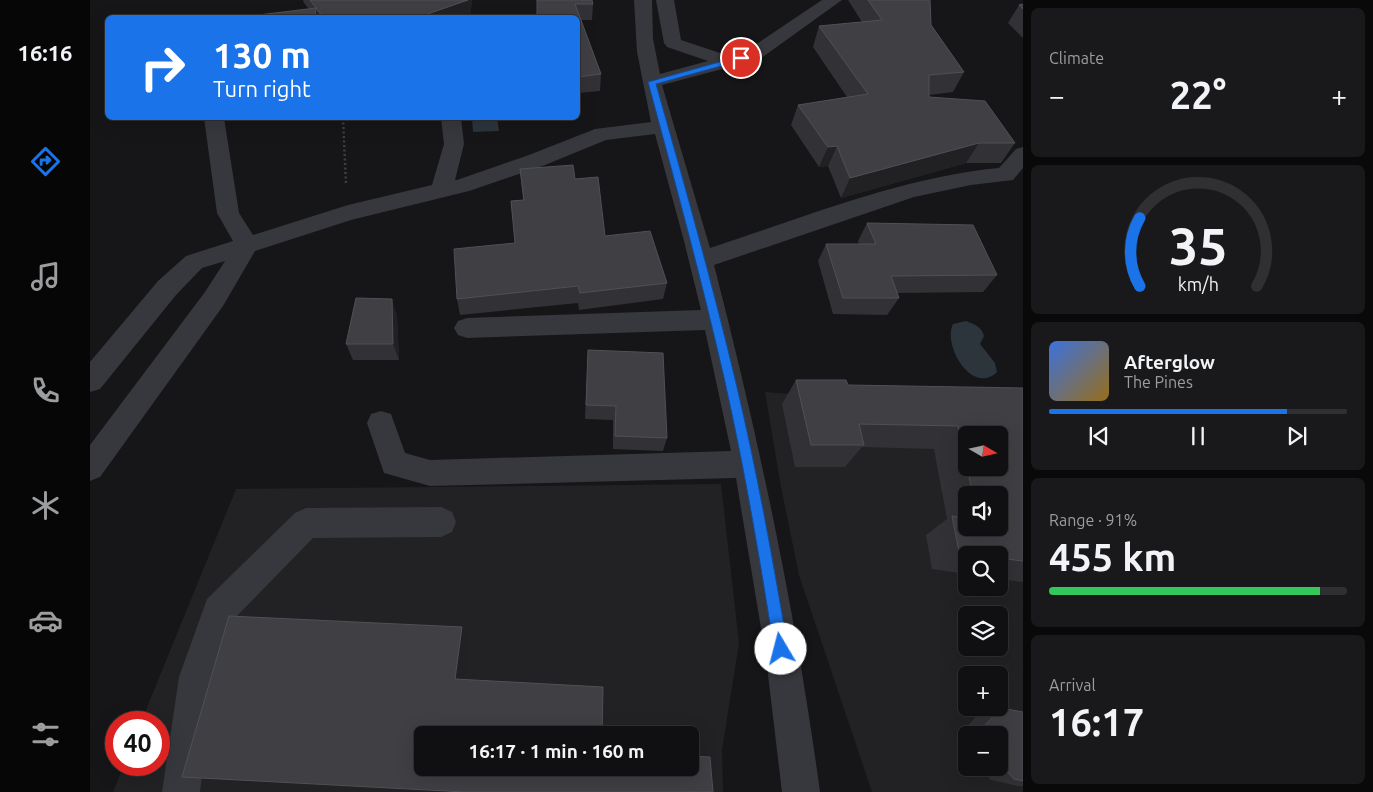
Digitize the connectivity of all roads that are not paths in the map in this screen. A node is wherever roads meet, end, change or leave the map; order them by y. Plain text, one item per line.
1 (643, 0) edge
2 (665, 0) edge
3 (833, 0) edge
4 (729, 62) junction
5 (652, 82) junction
6 (214, 120) edge
7 (451, 120) edge
8 (663, 127) junction
9 (1023, 154) edge
10 (1014, 175) edge
11 (441, 191) junction
12 (247, 245) junction
13 (701, 260) junction
14 (714, 319) junction
15 (467, 328) dead end
16 (90, 381) edge
17 (380, 423) dead end
18 (748, 464) junction
19 (90, 468) edge
20 (441, 522) dead end
21 (181, 792) edge
22 (801, 792) edge

1 - 5 street
2 - 4 street
3 - 4 street
4 - 5 street
5 - 8 street
6 - 12 street
7 - 11 street
8 - 11 street
8 - 13 street
9 - 10 street
10 - 13 street
11 - 12 street
12 - 16 street
12 - 19 street
13 - 14 street
14 - 15 street
14 - 18 street
17 - 18 street
18 - 22 street
20 - 21 street

